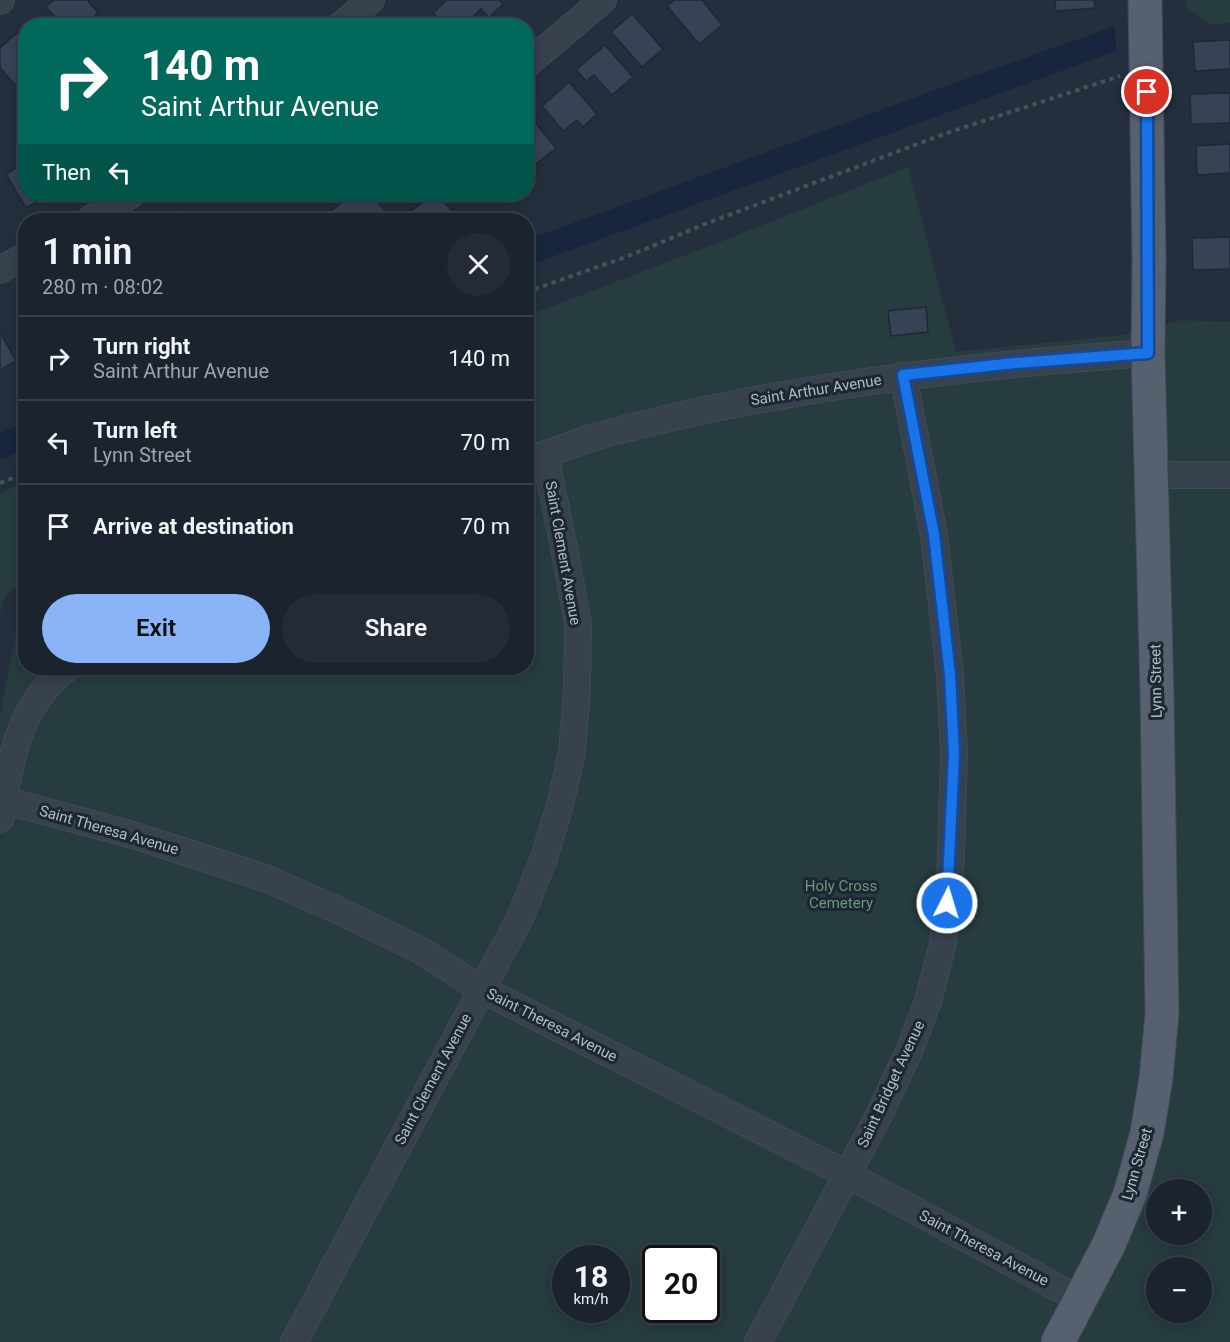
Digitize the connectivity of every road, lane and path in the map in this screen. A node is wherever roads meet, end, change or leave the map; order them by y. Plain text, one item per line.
1 (371, 0) edge
2 (603, 0) edge
3 (1145, 0) edge
4 (350, 18) edge
5 (534, 58) edge
6 (1146, 69) junction
7 (120, 201) edge
8 (101, 213) edge
9 (18, 260) edge
10 (0, 270) edge
11 (534, 289) edge
12 (1148, 353) junction
13 (903, 375) junction
14 (536, 458) edge
15 (1150, 475) junction
16 (1230, 475) edge
17 (18, 476) edge
18 (0, 483) edge
19 (60, 675) edge
20 (2, 810) edge
21 (481, 989) junction
22 (847, 1174) junction
23 (1081, 1300) junction
24 (294, 1342) edge
25 (758, 1342) edge
26 (1058, 1342) edge

1 - 4 street
2 - 5 street
3 - 6 main road, Lynn Street
6 - 11 path
6 - 12 main road, Lynn Street
7 - 8 street
9 - 10 street
12 - 13 street, Saint Arthur Avenue
12 - 15 main road, Lynn Street
13 - 14 street, Saint Arthur Avenue
13 - 22 street, Saint Bridget Avenue
14 - 21 street, Saint Clement Avenue
15 - 16 street
15 - 23 main road, Lynn Street
17 - 18 path
19 - 20 street
20 - 21 street, Saint Theresa Avenue
21 - 22 street, Saint Theresa Avenue
21 - 24 street, Saint Clement Avenue
22 - 23 street, Saint Theresa Avenue
22 - 25 street, Saint Bridget Avenue
23 - 26 main road, Lynn Street

